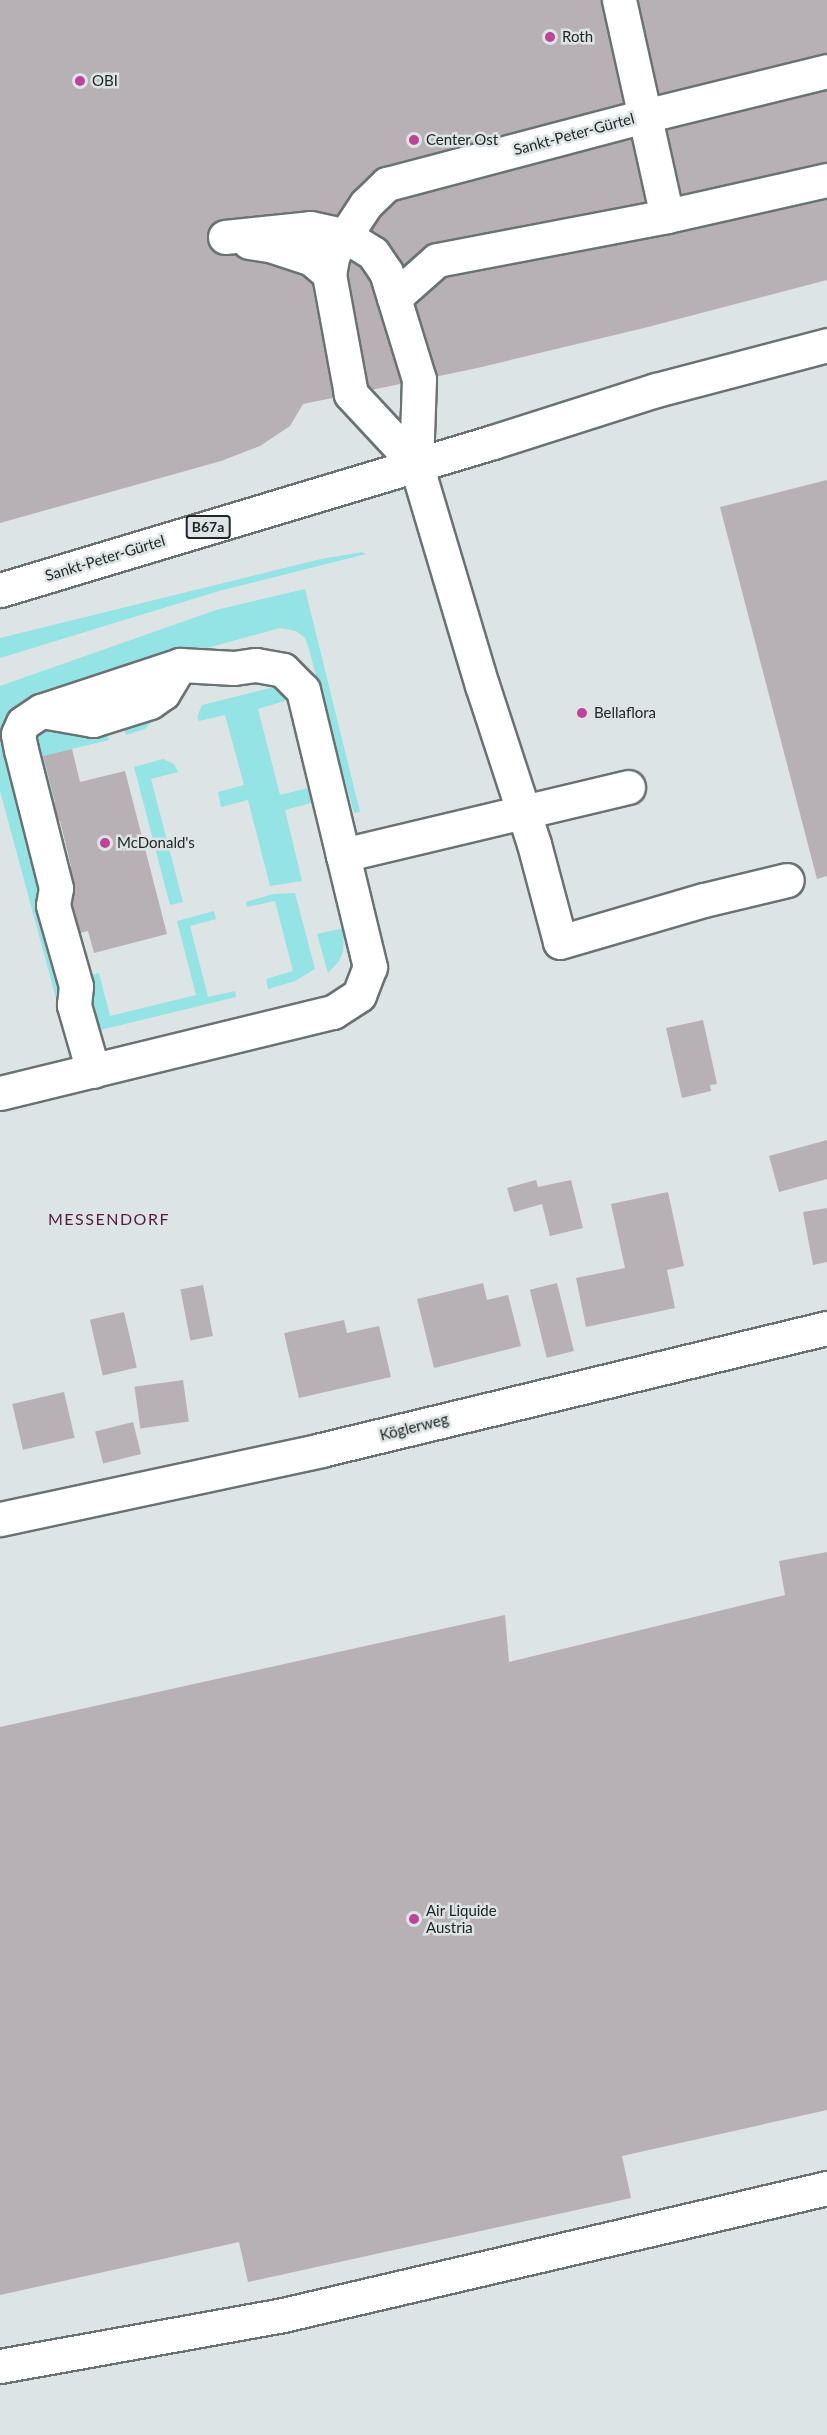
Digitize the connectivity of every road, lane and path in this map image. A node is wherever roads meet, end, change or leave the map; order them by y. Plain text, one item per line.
1 (619, 0) edge
2 (827, 71) edge
3 (644, 116) junction
4 (827, 180) edge
5 (667, 216) junction
6 (344, 236) junction
7 (330, 274) junction
8 (394, 298) junction
9 (827, 345) edge
10 (416, 464) junction
11 (0, 590) edge
12 (628, 787) dead end
13 (524, 812) junction
14 (343, 855) junction
15 (787, 880) dead end
16 (93, 1071) junction
17 (0, 1093) edge
18 (827, 1328) edge
19 (0, 1519) edge
20 (827, 2188) edge
21 (0, 2366) edge

1 - 3 main road
2 - 3 main road, Sankt-Peter-Gürtel
3 - 5 main road
3 - 6 main road, Sankt-Peter-Gürtel
4 - 5 main road
5 - 8 main road
6 - 7 main road, Sankt-Peter-Gürtel
6 - 7 main road
6 - 8 main road
7 - 10 main road, Sankt-Peter-Gürtel
8 - 10 main road
9 - 10 main road, Sankt-Peter-Gürtel / B67a
10 - 11 main road, Sankt-Peter-Gürtel / B67a
10 - 13 main road
12 - 13 main road
13 - 14 main road
13 - 15 main road
14 - 16 main road
14 - 16 main road
16 - 17 main road
18 - 19 main road, Köglerweg
20 - 21 main road

